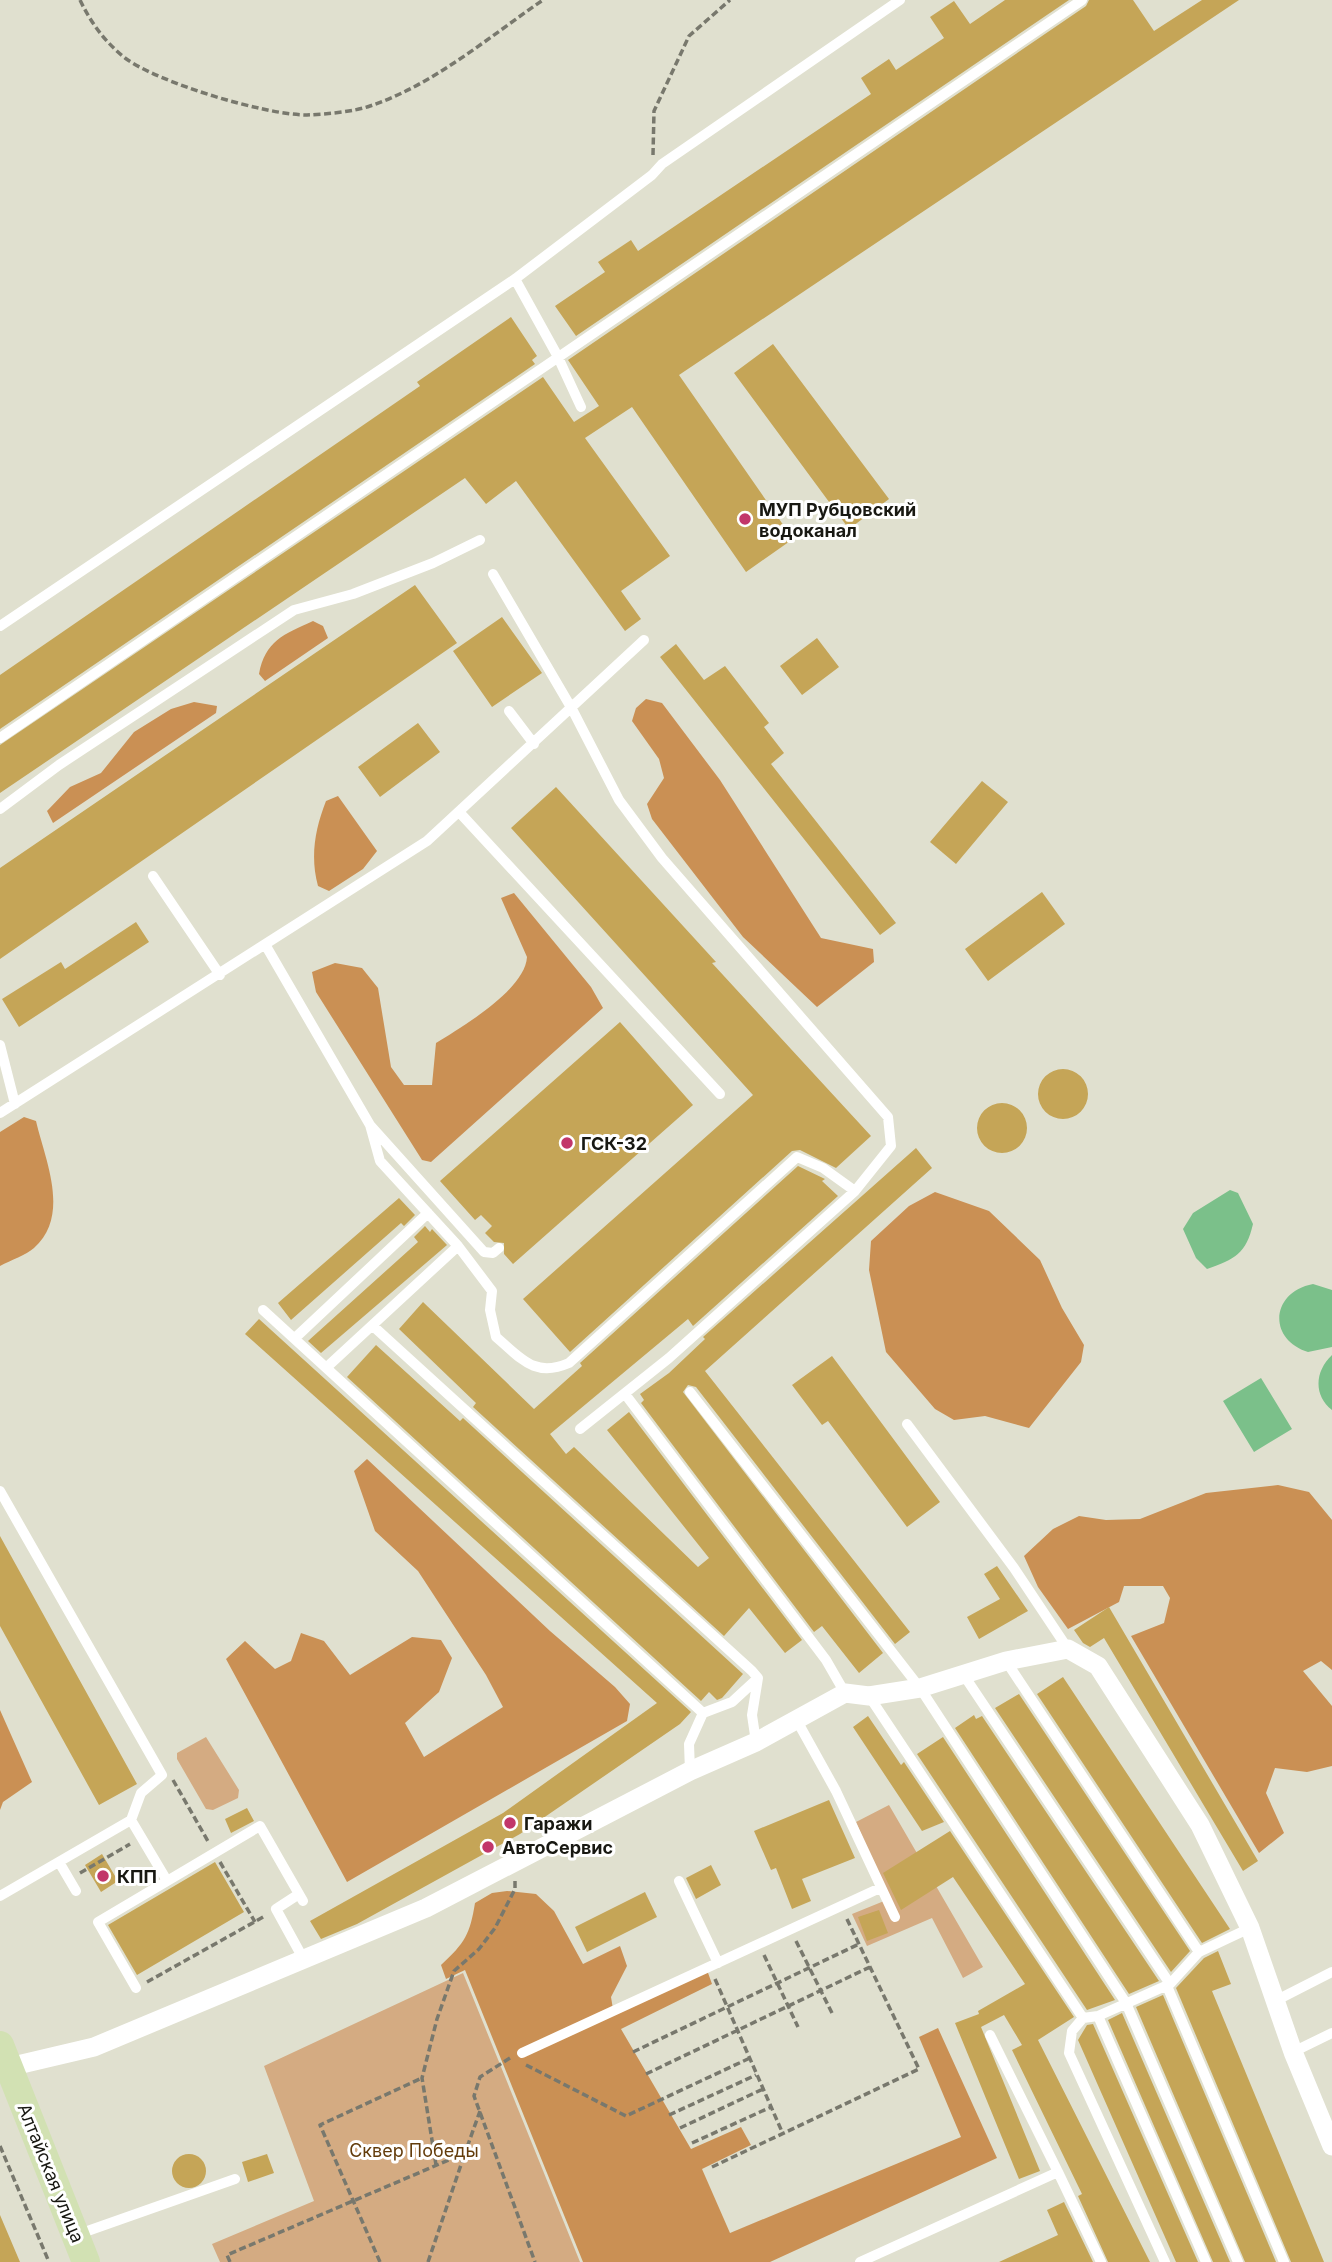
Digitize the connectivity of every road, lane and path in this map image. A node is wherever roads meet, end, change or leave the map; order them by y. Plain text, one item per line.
1 (80, 0) edge
2 (543, 0) edge
3 (730, 0) edge
4 (900, 0) edge
5 (1082, 0) edge
6 (652, 175) junction
7 (514, 279) junction
8 (557, 355) junction
9 (580, 407) dead end
10 (480, 540) dead end
11 (493, 574) dead end
12 (0, 626) edge
13 (644, 640) dead end
14 (572, 709) junction
15 (509, 711) dead end
16 (0, 737) edge
17 (534, 744) junction
18 (0, 809) edge
19 (460, 813) junction
20 (153, 876) dead end
21 (266, 946) junction
22 (220, 975) junction
23 (0, 1045) edge
24 (720, 1094) dead end
25 (15, 1104) junction
26 (0, 1113) edge
27 (370, 1125) junction
28 (855, 1191) junction
29 (428, 1213) junction
30 (458, 1246) junction
31 (499, 1248) dead end
32 (263, 1310) dead end
33 (373, 1326) junction
34 (295, 1338) junction
35 (327, 1367) junction
36 (690, 1392) dead end
37 (625, 1394) junction
38 (907, 1424) dead end
39 (580, 1429) dead end
40 (0, 1491) edge
41 (1068, 1649) junction
42 (1006, 1661) junction
43 (963, 1674) junction
44 (758, 1678) junction
45 (920, 1688) junction
46 (845, 1693) junction
47 (869, 1696) junction
48 (703, 1713) junction
49 (796, 1719) junction
50 (756, 1742) junction
51 (690, 1771) junction
52 (131, 1820) junction
53 (142, 1837) junction
54 (59, 1862) junction
55 (516, 1864) junction
56 (88, 1870) dead end
57 (166, 1879) junction
58 (679, 1881) dead end
59 (880, 1888) junction
60 (76, 1891) dead end
61 (0, 1896) edge
62 (840, 1906) junction
63 (276, 1909) junction
64 (895, 1917) dead end
65 (1250, 1928) junction
66 (790, 1929) junction
67 (758, 1944) junction
68 (859, 1944) junction
69 (1199, 1952) junction
70 (304, 1959) junction
71 (714, 1965) junction
72 (809, 1967) junction
73 (870, 1967) junction
74 (1332, 1972) edge
75 (777, 1983) junction
76 (1169, 1985) junction
77 (136, 1988) joint
78 (821, 1990) junction
79 (1274, 2001) junction
80 (1126, 2003) junction
81 (788, 2006) junction
82 (727, 2007) junction
83 (832, 2013) dead end
84 (1098, 2016) junction
85 (1083, 2018) junction
86 (798, 2026) dead end
87 (737, 2030) junction
88 (1332, 2033) edge
89 (990, 2035) dead end
90 (634, 2052) dead end
91 (1293, 2052) junction
92 (522, 2053) joint
93 (511, 2058) junction
94 (750, 2058) junction
95 (3, 2061) edge
96 (646, 2074) dead end
97 (757, 2074) junction
98 (422, 2078) junction
99 (764, 2090) junction
100 (771, 2107) junction
101 (480, 2111) junction
102 (669, 2115) dead end
103 (680, 2128) dead end
104 (783, 2134) junction
105 (692, 2143) dead end
106 (0, 2146) edge
107 (1332, 2146) edge
108 (465, 2153) junction
109 (436, 2165) junction
110 (712, 2167) dead end
111 (1058, 2172) junction
112 (235, 2179) dead end
113 (355, 2202) junction
114 (75, 2235) junction
115 (48, 2262) edge
116 (86, 2262) edge
117 (230, 2262) edge
118 (380, 2262) edge
119 (428, 2262) edge
120 (535, 2262) edge
121 (860, 2262) edge
122 (1101, 2262) edge
123 (1165, 2262) edge
124 (1206, 2262) edge
125 (1238, 2262) edge
126 (1284, 2262) edge

1 - 2 path
3 - 6 path
4 - 6 lane
5 - 8 lane
6 - 7 lane
7 - 8 lane
7 - 12 lane
8 - 9 lane
8 - 16 lane
10 - 18 lane
11 - 14 lane
13 - 14 lane
14 - 17 lane
14 - 28 lane
15 - 17 lane
17 - 19 lane
19 - 21 lane
19 - 24 lane
20 - 22 lane
21 - 22 lane
21 - 27 lane
22 - 25 lane
23 - 25 lane
25 - 26 lane
27 - 29 lane
27 - 31 lane
28 - 30 lane
28 - 37 lane
29 - 30 lane
29 - 34 lane
30 - 33 lane
32 - 34 lane
33 - 35 lane
33 - 44 lane
34 - 35 lane
35 - 48 lane
36 - 45 lane
37 - 39 lane
37 - 46 lane
38 - 41 lane
40 - 52 lane
41 - 42 street
41 - 65 street
42 - 43 street
42 - 69 lane
43 - 45 street
43 - 76 lane
44 - 48 lane
44 - 50 lane
45 - 47 street
45 - 80 lane
46 - 47 street
46 - 49 street
47 - 85 lane
48 - 51 lane
49 - 50 street
49 - 59 lane
50 - 51 street
51 - 55 street
52 - 53 lane
52 - 54 lane
53 - 56 path
53 - 57 lane
54 - 60 lane
54 - 61 lane
55 - 70 street
55 - 98 path
57 - 63 lane
57 - 77 lane
58 - 71 lane
59 - 62 lane
59 - 64 lane
62 - 66 lane
62 - 68 path
63 - 70 lane
63 - 77 path
65 - 69 lane
65 - 79 street
66 - 67 lane
66 - 72 path
67 - 71 lane
67 - 75 path
68 - 72 path
68 - 73 path
69 - 76 lane
70 - 95 street
71 - 82 path
71 - 92 lane
72 - 75 path
72 - 78 path
73 - 78 path
73 - 104 path
74 - 79 lane
75 - 81 path
75 - 82 path
76 - 80 lane
76 - 126 lane
78 - 81 path
78 - 83 path
79 - 91 street
80 - 84 lane
80 - 125 lane
81 - 86 path
81 - 87 path
82 - 87 path
82 - 90 path
84 - 85 lane
84 - 124 lane
85 - 123 lane
87 - 94 path
87 - 96 path
88 - 91 lane
89 - 111 lane
91 - 107 street
92 - 93 path
93 - 94 path
93 - 101 path
94 - 97 path
95 - 114 main road, Алтайская улица
97 - 99 path
97 - 102 path
98 - 109 path
98 - 113 path
99 - 100 path
99 - 103 path
100 - 104 path
100 - 105 path
101 - 108 path
101 - 120 path
104 - 110 path
106 - 115 path
108 - 109 path
108 - 119 path
109 - 113 path
111 - 121 lane
111 - 122 lane
112 - 114 lane
113 - 117 path
113 - 118 path
114 - 116 main road, Алтайская улица

